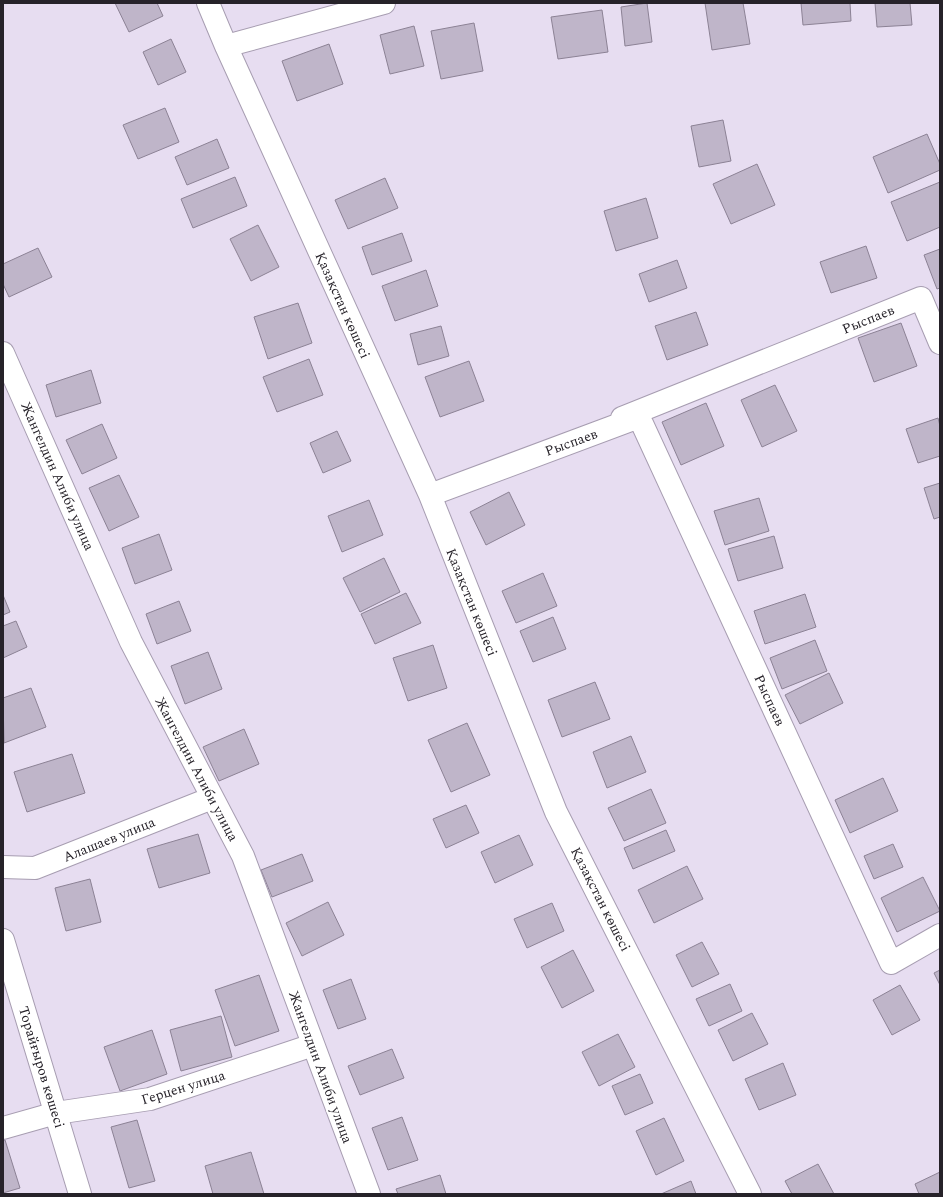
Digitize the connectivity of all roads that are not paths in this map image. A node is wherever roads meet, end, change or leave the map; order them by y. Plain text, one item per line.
1 (208, 3) edge
2 (384, 3) edge
3 (226, 46) junction
4 (940, 343) edge
5 (3, 353) edge
6 (430, 495) junction
7 (212, 798) junction
8 (3, 867) edge
9 (940, 935) edge
10 (3, 940) edge
11 (313, 1045) junction
12 (56, 1113) junction
13 (3, 1128) edge
14 (80, 1194) edge
15 (368, 1194) edge
16 (750, 1194) edge

1 - 3 street, Қазақстан көшесі
2 - 3 street
3 - 6 street, Қазақстан көшесі
4 - 6 street, Рыспаев
5 - 7 street, Жангелдин Алиби улица
6 - 9 street, Рыспаев
6 - 16 street, Қазақстан көшесі
7 - 8 street, Алашаев улица
7 - 11 street, Жангелдин Алиби улица
10 - 12 street, Торайғыров көшесі
11 - 12 street, Герцен улица
11 - 15 street, Жангелдин Алиби улица
12 - 13 street, Герцен улица
12 - 14 street, Торайғыров көшесі

